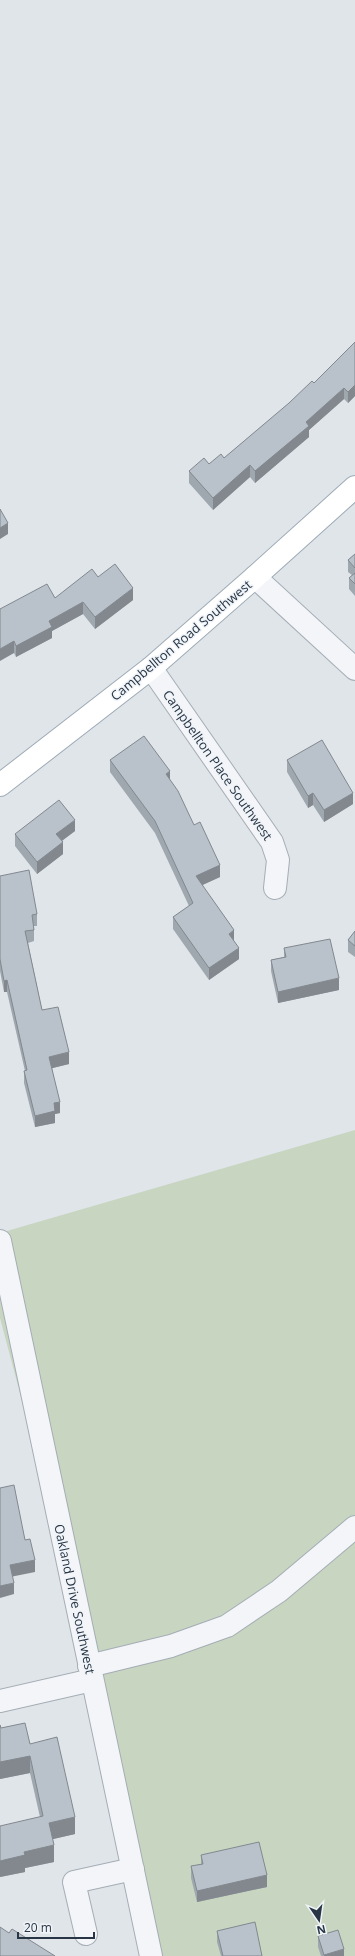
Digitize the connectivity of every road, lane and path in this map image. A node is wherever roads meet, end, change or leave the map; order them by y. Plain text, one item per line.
1 (355, 487) edge
2 (256, 577) junction
3 (151, 668) junction
4 (355, 669) edge
5 (0, 785) edge
6 (275, 888) dead end
7 (0, 1241) edge
8 (355, 1527) edge
9 (91, 1673) junction
10 (0, 1701) edge
11 (133, 1869) junction
12 (86, 1934) dead end
13 (151, 1956) edge

1 - 2 main road, Campbellton Road Southwest
2 - 3 main road, Campbellton Road Southwest
2 - 4 street
3 - 5 main road, Campbellton Road Southwest
3 - 6 street, Campbellton Place Southwest
7 - 9 street, Oakland Drive Southwest
8 - 9 street
9 - 10 street
9 - 11 street, Oakland Drive Southwest
11 - 12 street
11 - 13 street, Oakland Drive Southwest

